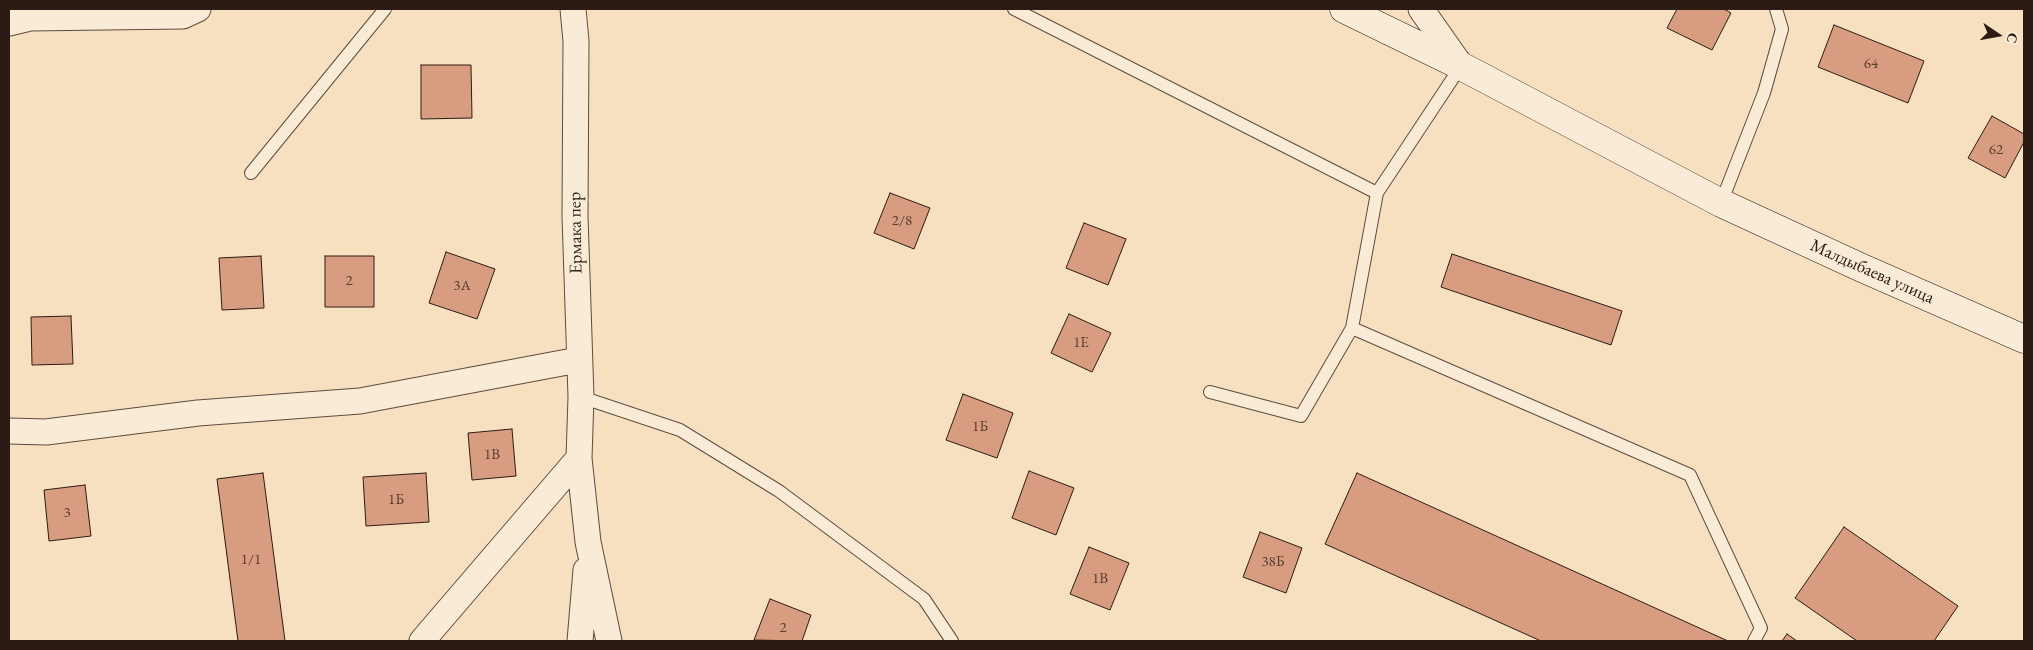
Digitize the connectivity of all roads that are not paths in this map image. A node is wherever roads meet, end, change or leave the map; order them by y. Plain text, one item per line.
1 (198, 9) edge
2 (385, 9) edge
3 (573, 9) edge
4 (1014, 9) edge
5 (1344, 9) edge
6 (1421, 9) edge
7 (1776, 9) edge
8 (9, 22) edge
9 (1461, 66) junction
10 (251, 173) dead end
11 (1377, 193) junction
12 (1721, 203) junction
13 (1352, 328) junction
14 (2024, 339) edge
15 (578, 360) junction
16 (1210, 392) dead end
17 (580, 398) junction
18 (9, 431) edge
19 (579, 458) junction
20 (588, 542) junction
21 (422, 641) edge
22 (580, 641) edge
23 (609, 641) edge
24 (952, 641) edge
25 (1754, 641) edge

1 - 8 street
2 - 10 lane
3 - 15 street, Ермака пер
4 - 11 lane
5 - 9 main road, Малдыбаева улица
6 - 9 street, Малдыбаева улица
7 - 12 lane
9 - 11 lane
9 - 12 main road, Малдыбаева улица
11 - 13 lane
12 - 14 main road, Малдыбаева улица
13 - 16 lane
13 - 25 lane
15 - 17 street, Ермака пер
15 - 18 street
17 - 19 street, Ермака пер
17 - 24 lane
19 - 20 street, Ермака пер
19 - 21 street
20 - 22 street
20 - 23 street

